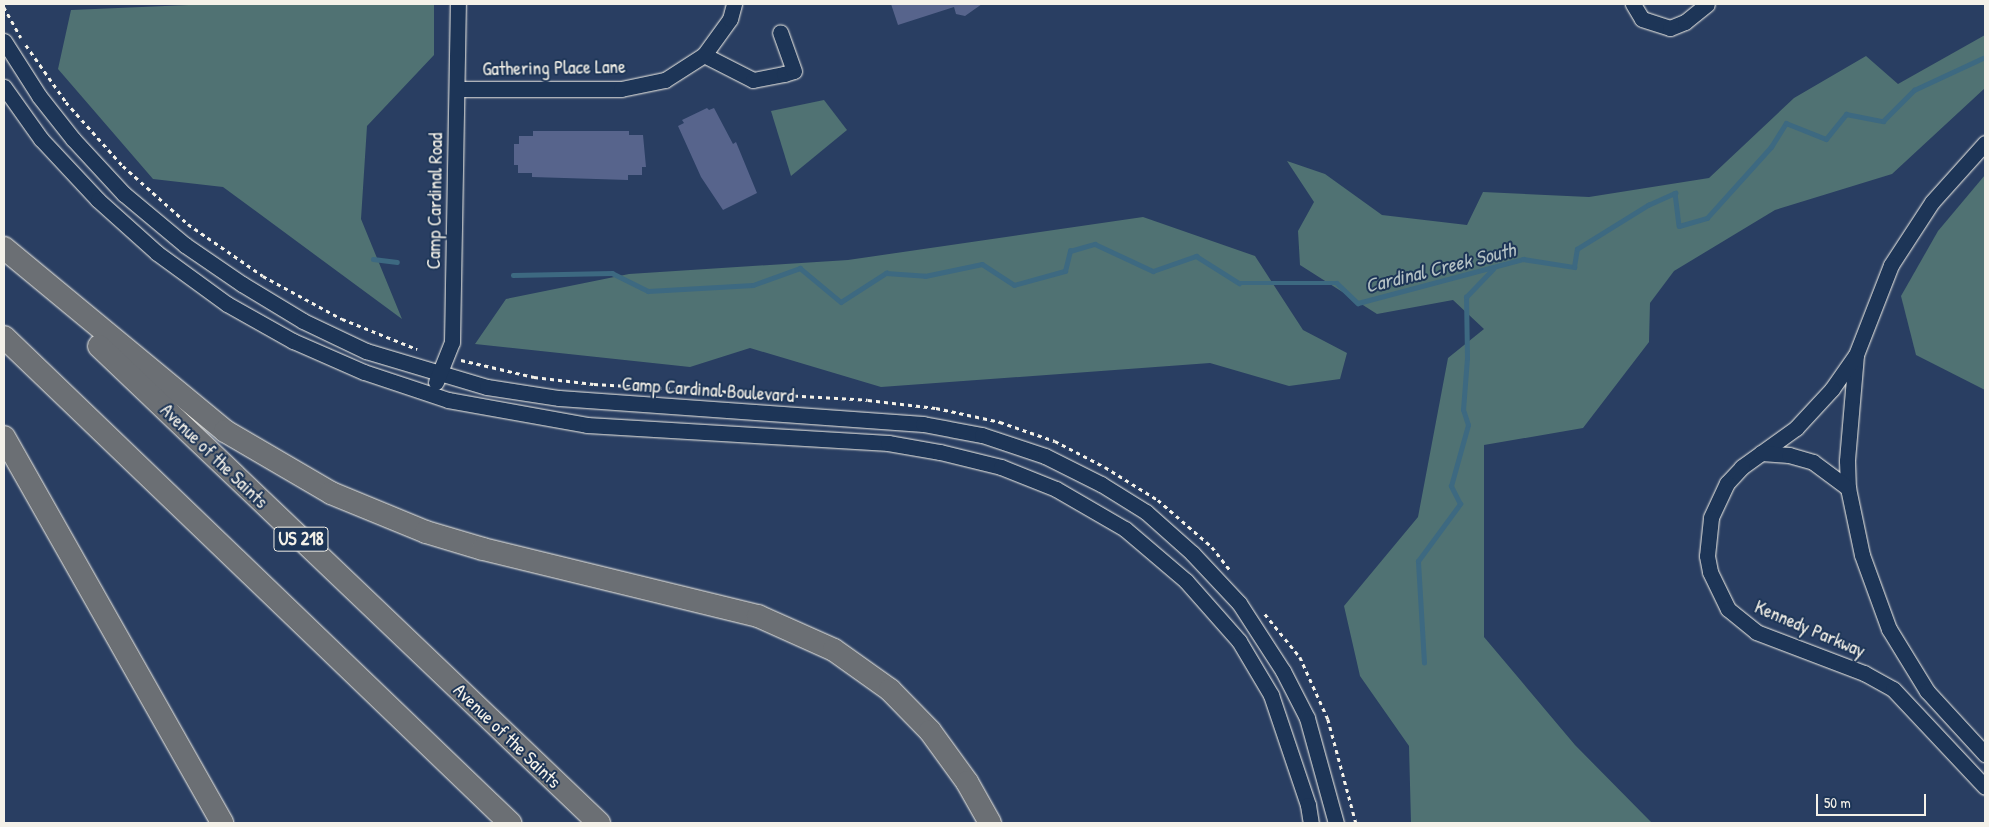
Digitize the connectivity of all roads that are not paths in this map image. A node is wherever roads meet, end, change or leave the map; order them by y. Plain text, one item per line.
1 (458, 4) edge
2 (734, 4) edge
3 (1634, 4) edge
4 (1707, 4) edge
5 (780, 32) dead end
6 (4, 41) edge
7 (704, 55) junction
8 (4, 87) edge
9 (457, 90) junction
10 (1985, 142) edge
11 (4, 248) edge
12 (4, 255) edge
13 (4, 338) edge
14 (1856, 355) junction
15 (439, 374) junction
16 (431, 395) junction
17 (4, 437) edge
18 (1761, 454) junction
19 (1848, 488) junction
20 (1934, 698) junction
21 (1919, 713) junction
22 (1985, 754) edge
23 (1985, 787) edge
24 (222, 823) edge
25 (510, 823) edge
26 (599, 823) edge
27 (990, 823) edge
28 (1311, 823) edge
29 (1336, 823) edge

1 - 9 street, Camp Cardinal Road
2 - 7 street, Gathering Place Lane
3 - 4 street
5 - 7 street
6 - 15 street, Camp Cardinal Boulevard
7 - 9 street, Gathering Place Lane
8 - 16 street
9 - 15 street, Camp Cardinal Road
10 - 14 street, Kennedy Parkway
11 - 27 highway
12 - 26 highway, Avenue of the Saints / US 218
13 - 25 highway
14 - 18 street, Kennedy Parkway
14 - 19 street, Kennedy Parkway
15 - 16 street, Camp Cardinal Road
15 - 29 street, Camp Cardinal Boulevard
16 - 28 street
17 - 24 highway
18 - 19 street
18 - 21 street, Kennedy Parkway
19 - 20 street, Kennedy Parkway
20 - 21 street
20 - 22 street, Kennedy Parkway
21 - 23 street, Kennedy Parkway

